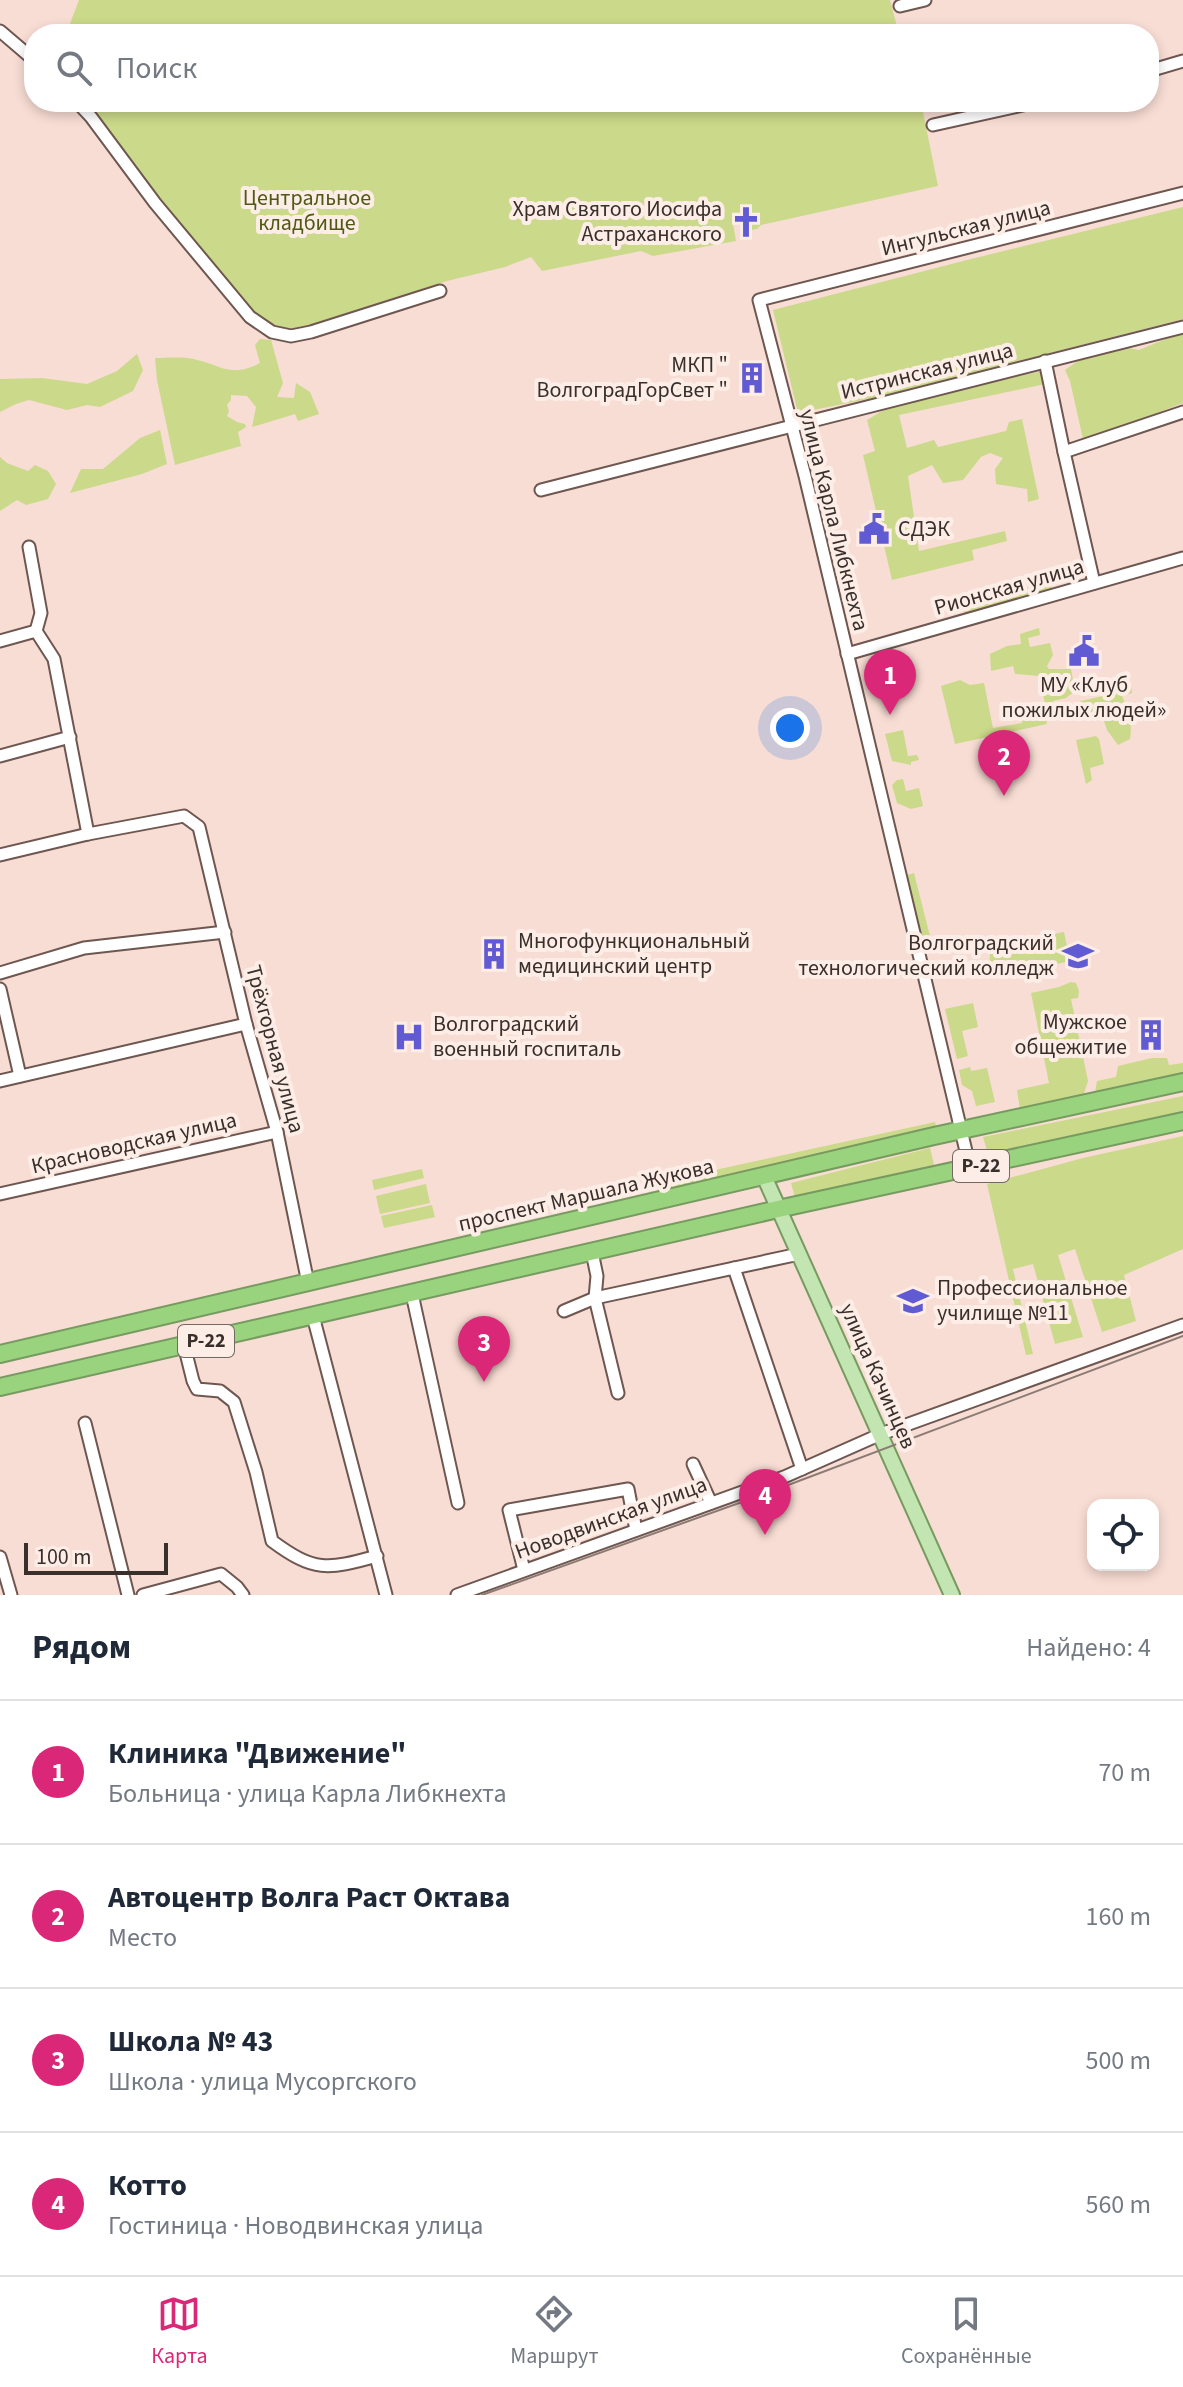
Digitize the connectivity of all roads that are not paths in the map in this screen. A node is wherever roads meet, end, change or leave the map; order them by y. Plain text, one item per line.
1 (925, 0) edge
2 (900, 6) dead end
3 (0, 31) edge
4 (24, 51) edge
5 (1183, 61) edge
6 (1159, 68) edge
7 (86, 112) edge
8 (991, 112) edge
9 (933, 125) dead end
10 (1183, 193) edge
11 (440, 291) dead end
12 (759, 300) joint
13 (1183, 327) edge
14 (1045, 361) junction
15 (1183, 412) edge
16 (790, 427) junction
17 (1064, 452) junction
18 (541, 490) dead end
19 (29, 547) dead end
20 (1183, 558) edge
21 (1094, 583) junction
22 (36, 631) junction
23 (0, 641) edge
24 (847, 654) junction
25 (70, 737) junction
26 (0, 756) edge
27 (88, 834) junction
28 (0, 855) edge
29 (225, 932) junction
30 (0, 973) edge
31 (0, 989) edge
32 (246, 1024) junction
33 (20, 1076) junction
34 (0, 1081) edge
35 (1183, 1082) edge
36 (1183, 1121) edge
37 (962, 1130) junction
38 (277, 1132) junction
39 (970, 1168) junction
40 (764, 1176) junction
41 (0, 1194) edge
42 (778, 1209) junction
43 (592, 1252) junction
44 (799, 1254) junction
45 (734, 1268) junction
46 (308, 1283) junction
47 (412, 1294) junction
48 (595, 1298) junction
49 (564, 1311) dead end
50 (313, 1316) junction
51 (1183, 1325) edge
52 (184, 1345) junction
53 (0, 1354) edge
54 (0, 1387) edge
55 (618, 1393) dead end
56 (85, 1423) dead end
57 (881, 1434) junction
58 (693, 1464) dead end
59 (802, 1469) junction
60 (458, 1503) dead end
61 (711, 1503) junction
62 (636, 1530) junction
63 (377, 1556) junction
64 (0, 1557) edge
65 (524, 1570) junction
66 (11, 1595) edge
67 (128, 1595) edge
68 (143, 1595) edge
69 (243, 1595) edge
70 (386, 1595) edge
71 (457, 1595) edge
72 (952, 1595) edge

1 - 2 street
3 - 4 street
5 - 6 street
7 - 11 street
8 - 9 street
10 - 12 street, Ингульская улица
12 - 16 street, улица Карла Либкнехта
13 - 14 street, Истринская улица
14 - 16 street, Истринская улица
14 - 17 street
15 - 17 street
16 - 18 street, Истринская улица
16 - 24 street, улица Карла Либкнехта
17 - 21 street
19 - 22 street
20 - 21 street, Рионская улица
21 - 24 street, Рионская улица
22 - 23 street
22 - 25 street
24 - 37 street, улица Карла Либкнехта
25 - 26 street
25 - 27 street
27 - 28 street
27 - 29 street, Трёхгорная улица
29 - 30 street
29 - 32 street, Трёхгорная улица
31 - 33 street
32 - 33 street
32 - 38 street, Трёхгорная улица
33 - 34 street
35 - 37 highway, проспект Маршала Жукова / Р-22
36 - 39 highway, Р-22
37 - 39 street, улица Карла Либкнехта
37 - 40 highway, проспект Маршала Жукова / Р-22
38 - 41 street, Красноводская улица
38 - 46 street, Трёхгорная улица
39 - 42 highway, Р-22
40 - 42 main road, улица Качинцев
40 - 46 highway, проспект Маршала Жукова / Р-22
42 - 43 highway, Р-22
42 - 44 main road, улица Качинцев
43 - 47 highway, Р-22
43 - 48 street
44 - 45 street
44 - 57 main road, улица Качинцев
45 - 48 street
45 - 59 street
46 - 53 highway, проспект Маршала Жукова / Р-22
47 - 50 highway, Р-22
47 - 60 street
48 - 49 street
48 - 55 street
50 - 52 highway, Р-22
50 - 63 street
51 - 57 street, Новодвинская улица
52 - 54 highway, Р-22
52 - 63 street
56 - 67 street
57 - 59 street, Новодвинская улица
57 - 72 main road, улица Качинцев
58 - 61 street
59 - 61 street, Новодвинская улица
61 - 62 street, Новодвинская улица
62 - 65 street, Новодвинская улица
62 - 65 street
63 - 70 street
64 - 66 street
65 - 71 street, Новодвинская улица
68 - 69 street

